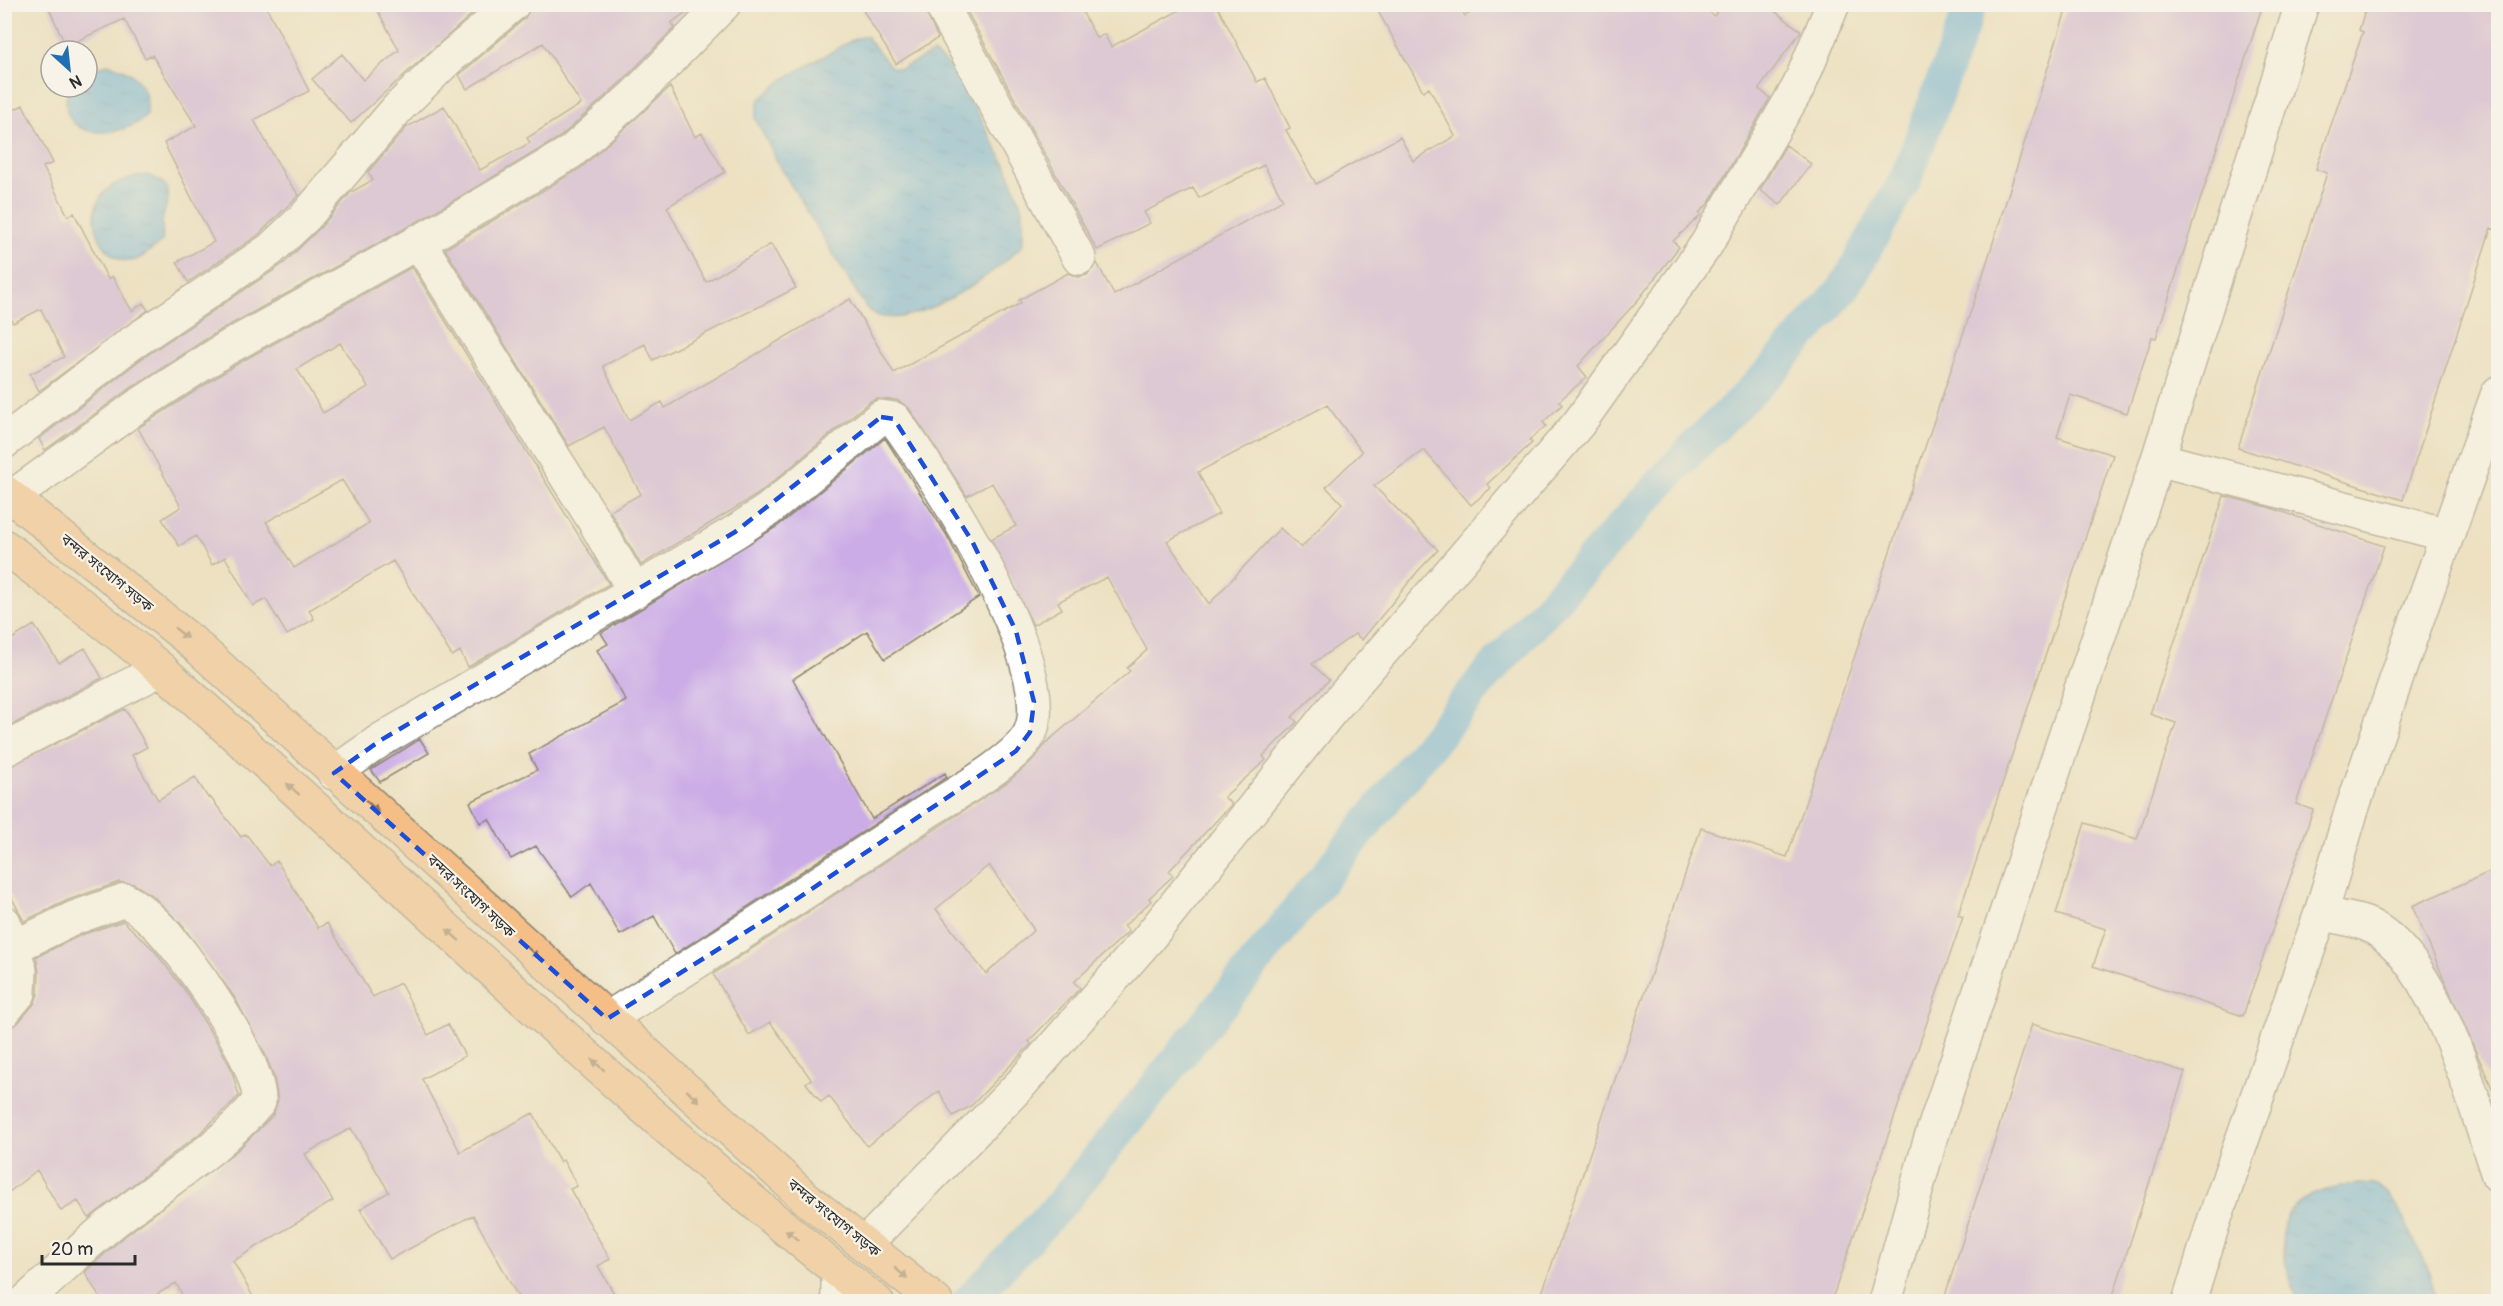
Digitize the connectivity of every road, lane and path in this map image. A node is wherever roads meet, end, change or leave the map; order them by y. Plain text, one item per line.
1 (513, 4) edge
2 (724, 4) edge
3 (941, 4) edge
4 (1833, 4) edge
5 (2302, 4) edge
6 (418, 241) junction
7 (1079, 258) dead end
8 (2499, 393) edge
9 (4, 442) edge
10 (2158, 459) junction
11 (8, 494) edge
12 (2447, 535) junction
13 (4, 546) edge
14 (635, 592) junction
15 (161, 669) junction
16 (4, 750) edge
17 (334, 773) junction
18 (2321, 913) junction
19 (9, 934) edge
20 (4, 1011) edge
21 (607, 1019) junction
22 (658, 1065) junction
23 (633, 1096) junction
24 (2499, 1175) edge
25 (865, 1244) junction
26 (838, 1286) edge
27 (25, 1302) edge
28 (877, 1302) edge
29 (936, 1302) edge
30 (1885, 1302) edge
31 (2189, 1302) edge

1 - 9 street
2 - 6 street
3 - 7 street
4 - 25 street
5 - 10 street
6 - 11 street
6 - 14 street
8 - 12 street
10 - 12 street
10 - 30 street
11 -> 17 highway, বন্দর সংযোগ সড়ক
12 - 18 street
13 - 15 highway
14 - 17 street
14 - 21 street
15 - 16 street
23 -> 15 highway
17 -> 21 highway, বন্দর সংযোগ সড়ক
18 - 24 street
18 - 31 street
19 - 20 street
19 - 27 street
21 - 22 highway, বন্দর সংযোগ সড়ক
22 - 23 highway
22 -> 25 highway, বন্দর সংযোগ সড়ক
26 -> 23 highway
25 -> 29 highway, বন্দর সংযোগ সড়ক
26 - 28 highway

